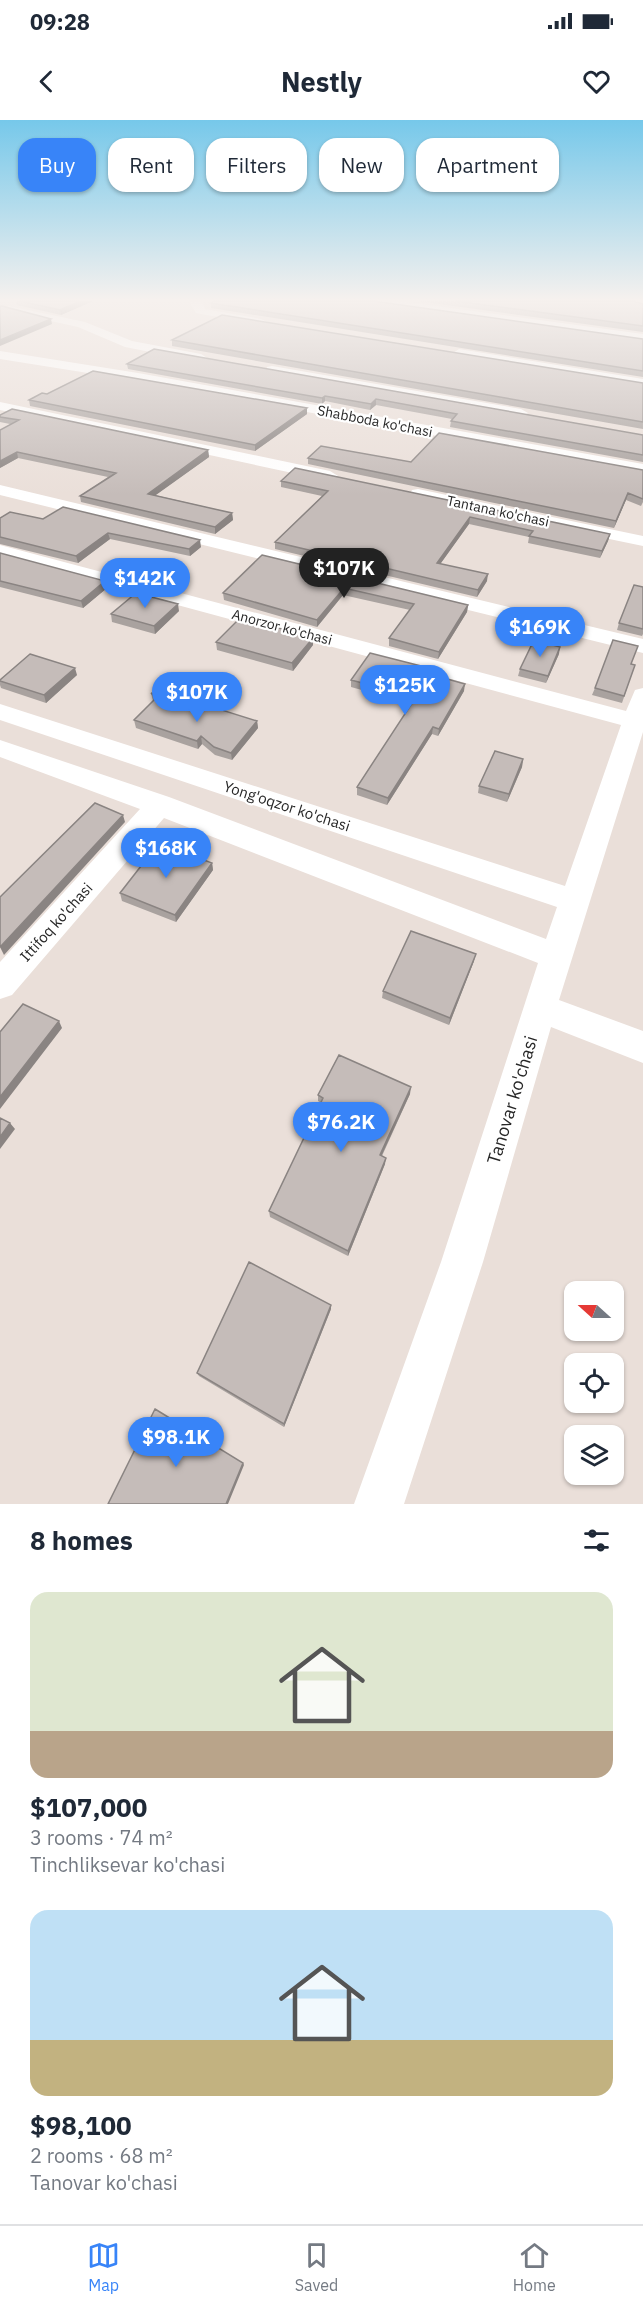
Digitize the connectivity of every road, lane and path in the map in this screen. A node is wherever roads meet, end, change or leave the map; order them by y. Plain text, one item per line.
1 (66, 366) edge
2 (534, 366) edge
3 (255, 367) edge
4 (643, 383) edge
5 (0, 406) edge
6 (539, 417) edge
7 (643, 469) edge
8 (343, 478) edge
9 (0, 490) edge
10 (401, 490) edge
11 (643, 541) edge
12 (0, 551) edge
13 (643, 646) edge
14 (639, 708) edge
15 (0, 712) edge
16 (0, 748) edge
17 (160, 804) junction
18 (574, 901) junction
19 (556, 956) junction
20 (0, 985) edge
21 (540, 1008) junction
22 (643, 1047) edge
23 (379, 1504) edge

1 - 7 street, Shabboda ko'chasi
2 - 4 street
3 - 6 street
5 - 8 street
9 - 13 street
10 - 11 street, Tantana ko'chasi
12 - 14 street, Anorzor ko'chasi
14 - 18 street, Tanovar ko'chasi
15 - 18 street, Yong'oqzor ko'chasi
16 - 17 street
17 - 19 street
17 - 20 street, Ittifoq ko'chasi
18 - 19 street, Tanovar ko'chasi
19 - 21 street, Tanovar ko'chasi
21 - 22 street
21 - 23 street, Tanovar ko'chasi

